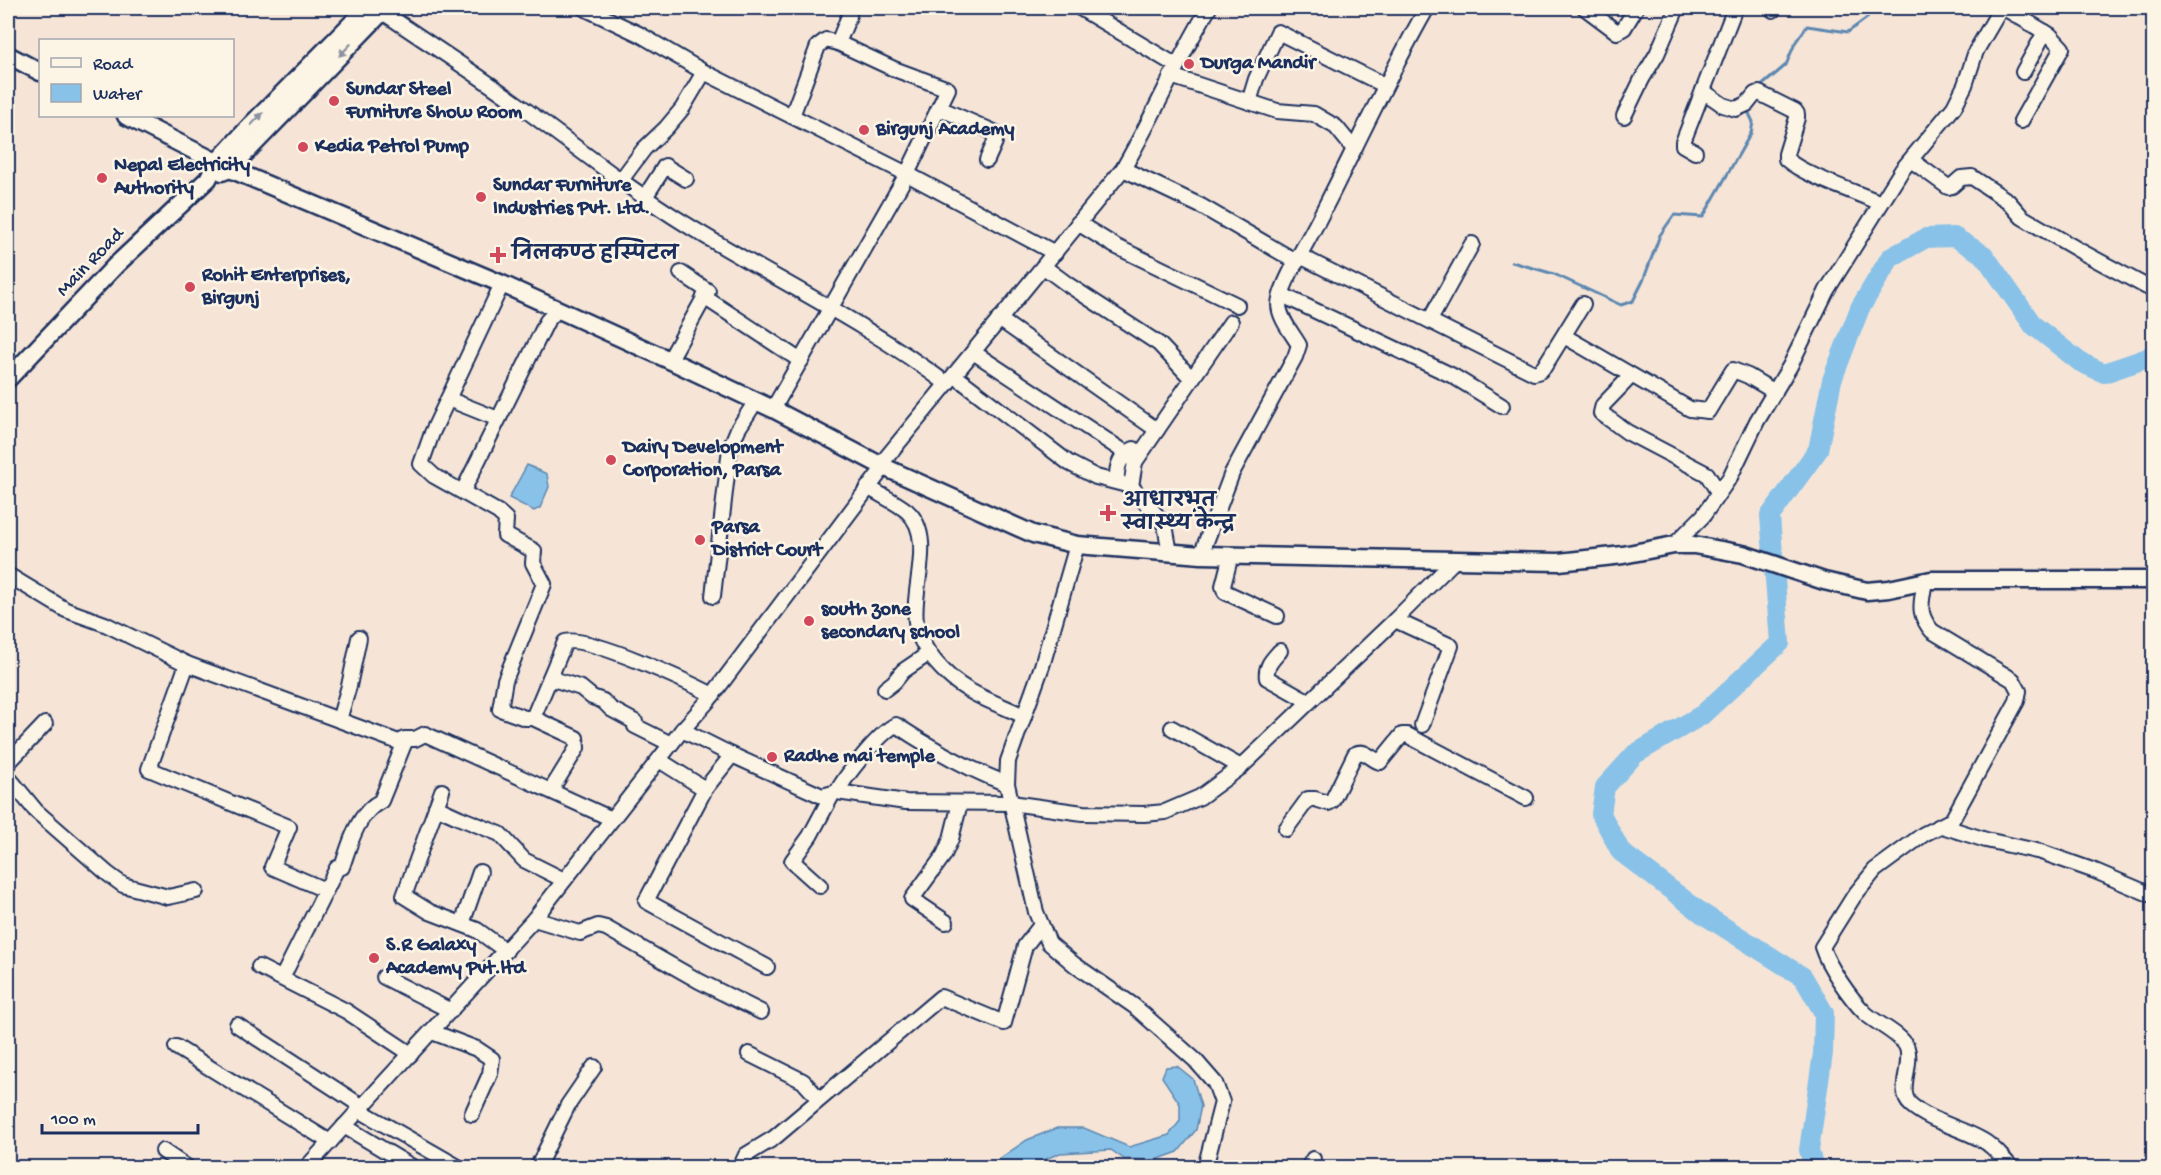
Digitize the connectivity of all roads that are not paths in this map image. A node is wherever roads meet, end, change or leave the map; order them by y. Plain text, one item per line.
1 (378, 8) edge
2 (850, 8) edge
3 (1080, 8) edge
4 (1209, 8) edge
5 (1426, 8) edge
6 (1585, 8) edge
7 (1636, 8) edge
8 (1677, 8) edge
9 (1736, 8) edge
10 (2002, 8) edge
11 (590, 9) edge
12 (2045, 32) junction
13 (838, 43) junction
14 (8, 55) edge
15 (39, 71) edge
16 (1174, 71) junction
17 (704, 72) junction
18 (2023, 72) dead end
19 (1384, 85) junction
20 (1703, 91) junction
21 (1249, 102) junction
22 (938, 111) junction
23 (792, 116) junction
24 (1624, 116) dead end
25 (128, 117) edge
26 (2021, 121) dead end
27 (1354, 149) junction
28 (1695, 152) dead end
29 (987, 160) dead end
30 (1911, 160) junction
31 (224, 166) junction
32 (1123, 169) junction
33 (907, 174) junction
34 (686, 179) dead end
35 (621, 180) junction
36 (645, 197) junction
37 (1881, 203) junction
38 (1078, 223) junction
39 (1472, 244) dead end
40 (1055, 253) junction
41 (1299, 259) junction
42 (1044, 267) junction
43 (681, 273) dead end
44 (502, 284) junction
45 (2147, 287) dead end
46 (1282, 296) junction
47 (705, 297) junction
48 (1583, 304) dead end
49 (1237, 305) dead end
50 (832, 308) junction
51 (558, 309) junction
52 (999, 319) junction
53 (1430, 320) junction
54 (1231, 322) dead end
55 (1564, 336) junction
56 (973, 352) junction
57 (669, 361) junction
58 (801, 361) junction
59 (1631, 376) junction
60 (8, 379) edge
61 (951, 379) junction
62 (1192, 379) junction
63 (1775, 392) junction
64 (448, 399) junction
65 (756, 401) junction
66 (1502, 406) dead end
67 (773, 409) junction
68 (498, 419) junction
69 (1157, 429) junction
70 (1130, 458) junction
71 (882, 465) junction
72 (1116, 481) junction
73 (1131, 486) junction
74 (868, 488) junction
75 (463, 491) junction
76 (1718, 492) junction
77 (1077, 545) junction
78 (1674, 545) junction
79 (1170, 553) junction
80 (1201, 555) junction
81 (1231, 555) junction
82 (1456, 559) junction
83 (8, 575) edge
84 (1925, 580) junction
85 (2154, 580) edge
86 (713, 596) dead end
87 (1277, 616) dead end
88 (1395, 620) junction
89 (359, 638) dead end
90 (1280, 651) dead end
91 (928, 654) junction
92 (187, 664) junction
93 (550, 678) junction
94 (885, 689) dead end
95 (712, 695) junction
96 (1308, 701) junction
97 (1024, 716) junction
98 (533, 717) junction
99 (339, 720) junction
100 (45, 724) dead end
101 (1422, 725) dead end
102 (1172, 728) dead end
103 (682, 730) junction
104 (404, 744) junction
105 (671, 744) junction
106 (732, 755) junction
107 (659, 760) junction
108 (8, 763) edge
109 (1241, 767) junction
110 (8, 777) edge
111 (1007, 783) junction
112 (705, 789) junction
113 (551, 790) junction
114 (442, 791) dead end
115 (834, 794) junction
116 (1526, 798) dead end
117 (960, 803) junction
118 (1011, 803) junction
119 (436, 807) junction
120 (612, 819) junction
121 (1942, 826) junction
122 (1286, 829) dead end
123 (480, 872) dead end
124 (564, 880) junction
125 (820, 886) dead end
126 (325, 890) junction
127 (196, 891) dead end
128 (2154, 896) edge
129 (534, 919) junction
130 (946, 922) dead end
131 (462, 924) junction
132 (1041, 925) junction
133 (506, 951) junction
134 (259, 967) dead end
135 (767, 967) dead end
136 (384, 977) dead end
137 (282, 978) junction
138 (451, 1011) junction
139 (761, 1012) dead end
140 (237, 1025) dead end
141 (432, 1032) junction
142 (176, 1047) dead end
143 (411, 1054) junction
144 (749, 1054) dead end
145 (594, 1067) dead end
146 (819, 1099) junction
147 (361, 1109) junction
148 (472, 1114) dead end
149 (344, 1126) junction
150 (330, 1142) junction
151 (164, 1151) dead end
152 (188, 1167) edge
153 (306, 1167) edge
154 (414, 1167) edge
155 (460, 1167) edge
156 (537, 1167) edge
157 (740, 1167) edge
158 (1204, 1167) edge
159 (2012, 1167) edge

1 - 31 main road, Main Road
1 - 35 street
2 - 13 street
3 - 16 street
4 - 16 street
5 - 19 street
6 - 7 street
8 - 24 street
9 - 20 street
10 - 12 street
10 - 30 street
11 - 17 street
12 - 18 street
12 - 26 street
13 - 22 street
13 - 23 street
14 - 15 main road
16 - 21 street
16 - 32 street
17 - 23 street
17 - 35 street
19 - 21 street
19 - 27 street
20 - 28 street
20 - 37 street
21 - 27 street
22 - 29 street
22 - 33 street
23 - 33 street
25 - 31 main road
27 - 41 street
30 - 37 street
30 - 45 street
31 - 44 main road
31 - 60 main road, Main Road
32 - 38 street
32 - 41 street
33 - 40 street
33 - 50 street
34 - 36 street
35 - 36 street
36 - 50 street
37 - 63 street
38 - 40 street
38 - 49 street
39 - 53 street
40 - 42 street
41 - 46 street
41 - 53 street
42 - 52 street
42 - 62 street
43 - 47 street
44 - 51 main road
44 - 64 street
46 - 66 street
46 - 80 street
47 - 57 street
47 - 58 street
48 - 55 street
50 - 58 street
50 - 61 street
51 - 57 main road
51 - 68 street
52 - 56 street
52 - 69 street
53 - 55 street
54 - 62 street
55 - 59 street
56 - 61 street
56 - 70 street
57 - 65 main road
58 - 67 street
59 - 63 street
59 - 76 street
61 - 71 street
61 - 72 street
62 - 69 street
63 - 76 street
64 - 68 street
64 - 75 street
65 - 67 main road
65 - 86 street
67 - 71 main road
68 - 75 street
69 - 70 street
70 - 72 street
70 - 73 street
71 - 74 street
71 - 77 main road
72 - 73 street
73 - 79 street
74 - 91 street
74 - 95 street
75 - 98 street
76 - 78 street
77 - 79 main road
77 - 97 street
78 - 82 main road
78 - 84 main road
79 - 80 main road
80 - 81 main road
81 - 82 main road
81 - 87 street
82 - 88 street
83 - 92 street
84 - 85 main road
84 - 121 street
88 - 96 street
88 - 101 street
89 - 99 street
90 - 96 street
91 - 94 street
91 - 97 street
92 - 99 street
92 - 126 street
93 - 95 street
93 - 98 street
93 - 105 street
95 - 103 street
96 - 109 street
97 - 111 street
98 - 113 street
99 - 104 street
100 - 108 street
102 - 109 street
103 - 105 street
103 - 106 street
104 - 113 street
104 - 126 street
105 - 107 street
106 - 112 street
106 - 115 street
107 - 112 street
107 - 120 street
109 - 118 street
110 - 127 street
111 - 115 street
111 - 118 street
112 - 135 street
113 - 120 street
114 - 119 street
115 - 117 street
115 - 125 street
116 - 122 street
117 - 118 street
117 - 130 street
118 - 132 street
119 - 124 street
119 - 131 street
120 - 124 street
121 - 128 street
121 - 159 street
123 - 131 street
124 - 129 street
126 - 137 street
129 - 133 street
129 - 139 street
131 - 133 street
132 - 146 street
132 - 158 street
133 - 138 street
134 - 137 street
136 - 138 street
137 - 143 street
138 - 141 street
140 - 147 street
141 - 143 street
141 - 148 street
142 - 150 street
143 - 147 street
144 - 146 street
145 - 156 street
146 - 157 street
147 - 149 street
147 - 155 street
149 - 150 street
149 - 154 street
150 - 153 street
151 - 152 street

